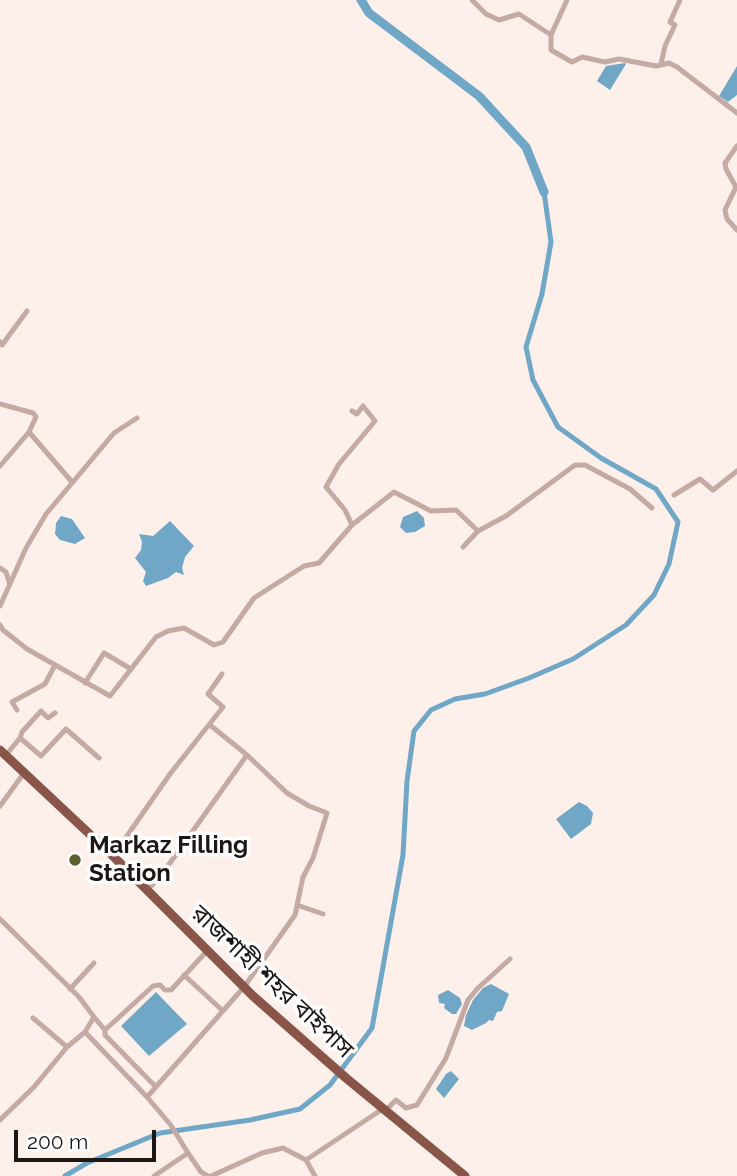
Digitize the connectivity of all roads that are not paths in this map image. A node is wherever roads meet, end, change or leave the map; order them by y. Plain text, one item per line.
1 (472, 0) edge
2 (567, 0) edge
3 (680, 0) edge
4 (551, 35) junction
5 (661, 64) junction
6 (737, 113) edge
7 (737, 146) edge
8 (737, 230) edge
9 (27, 311) dead end
10 (0, 342) edge
11 (0, 404) edge
12 (352, 411) dead end
13 (137, 418) dead end
14 (29, 432) junction
15 (0, 466) edge
16 (737, 471) edge
17 (72, 482) junction
18 (674, 495) dead end
19 (652, 508) dead end
20 (352, 525) junction
21 (478, 531) junction
22 (463, 547) dead end
23 (0, 568) edge
24 (9, 582) junction
25 (0, 606) edge
26 (0, 625) edge
27 (55, 665) junction
28 (131, 669) junction
29 (222, 674) dead end
30 (85, 683) junction
31 (17, 710) dead end
32 (55, 713) dead end
33 (210, 725) junction
34 (20, 738) junction
35 (3, 752) edge
36 (247, 755) junction
37 (99, 758) dead end
38 (24, 773) junction
39 (0, 806) edge
40 (113, 856) junction
41 (147, 890) junction
42 (297, 905) junction
43 (323, 914) dead end
44 (0, 919) edge
45 (207, 951) junction
46 (510, 959) dead end
47 (94, 962) dead end
48 (184, 975) junction
49 (244, 987) junction
50 (70, 989) junction
51 (223, 1011) junction
52 (33, 1017) dead end
53 (94, 1017) junction
54 (105, 1030) junction
55 (85, 1032) junction
56 (66, 1047) junction
57 (156, 1087) junction
58 (147, 1097) junction
59 (385, 1109) junction
60 (0, 1120) edge
61 (188, 1153) junction
62 (306, 1160) junction
63 (154, 1176) edge
64 (209, 1176) edge
65 (314, 1176) edge
66 (466, 1176) edge

1 - 4 street
2 - 4 street
3 - 5 street
4 - 5 street
5 - 6 street
7 - 8 street
9 - 10 street
11 - 14 street
12 - 20 street
13 - 17 street
14 - 15 street
14 - 17 street
16 - 18 street
17 - 24 street
19 - 21 street
20 - 21 street
20 - 28 street
21 - 22 street
23 - 24 street
24 - 25 street
26 - 27 street
27 - 30 street
27 - 31 street
28 - 30 street
28 - 30 street
29 - 33 street
32 - 34 street
33 - 36 street
33 - 40 street
34 - 35 street
34 - 37 street
35 - 38 highway, রাজশাহী শহর বাইপাস
36 - 41 street
36 - 42 street
38 - 39 street
38 - 40 highway, রাজশাহী শহর বাইপাস
40 - 41 highway, রাজশাহী শহর বাইপাস
41 - 45 highway, রাজশাহী শহর বাইপাস
42 - 43 street
42 - 49 street
44 - 50 street
45 - 48 street
45 - 49 highway, রাজশাহী শহর বাইপাস
46 - 59 street
47 - 50 street
48 - 51 street
48 - 54 street
49 - 51 street
49 - 59 highway, রাজশাহী শহর বাইপাস
50 - 53 street
51 - 57 street
52 - 56 street
53 - 54 street
53 - 55 street
54 - 57 street
55 - 56 street
55 - 58 street
56 - 60 street
57 - 58 street
58 - 61 street
59 - 62 street
59 - 66 highway, রাজশাহী শহর বাইপাস
61 - 63 street
61 - 64 street
62 - 64 street
62 - 65 street

